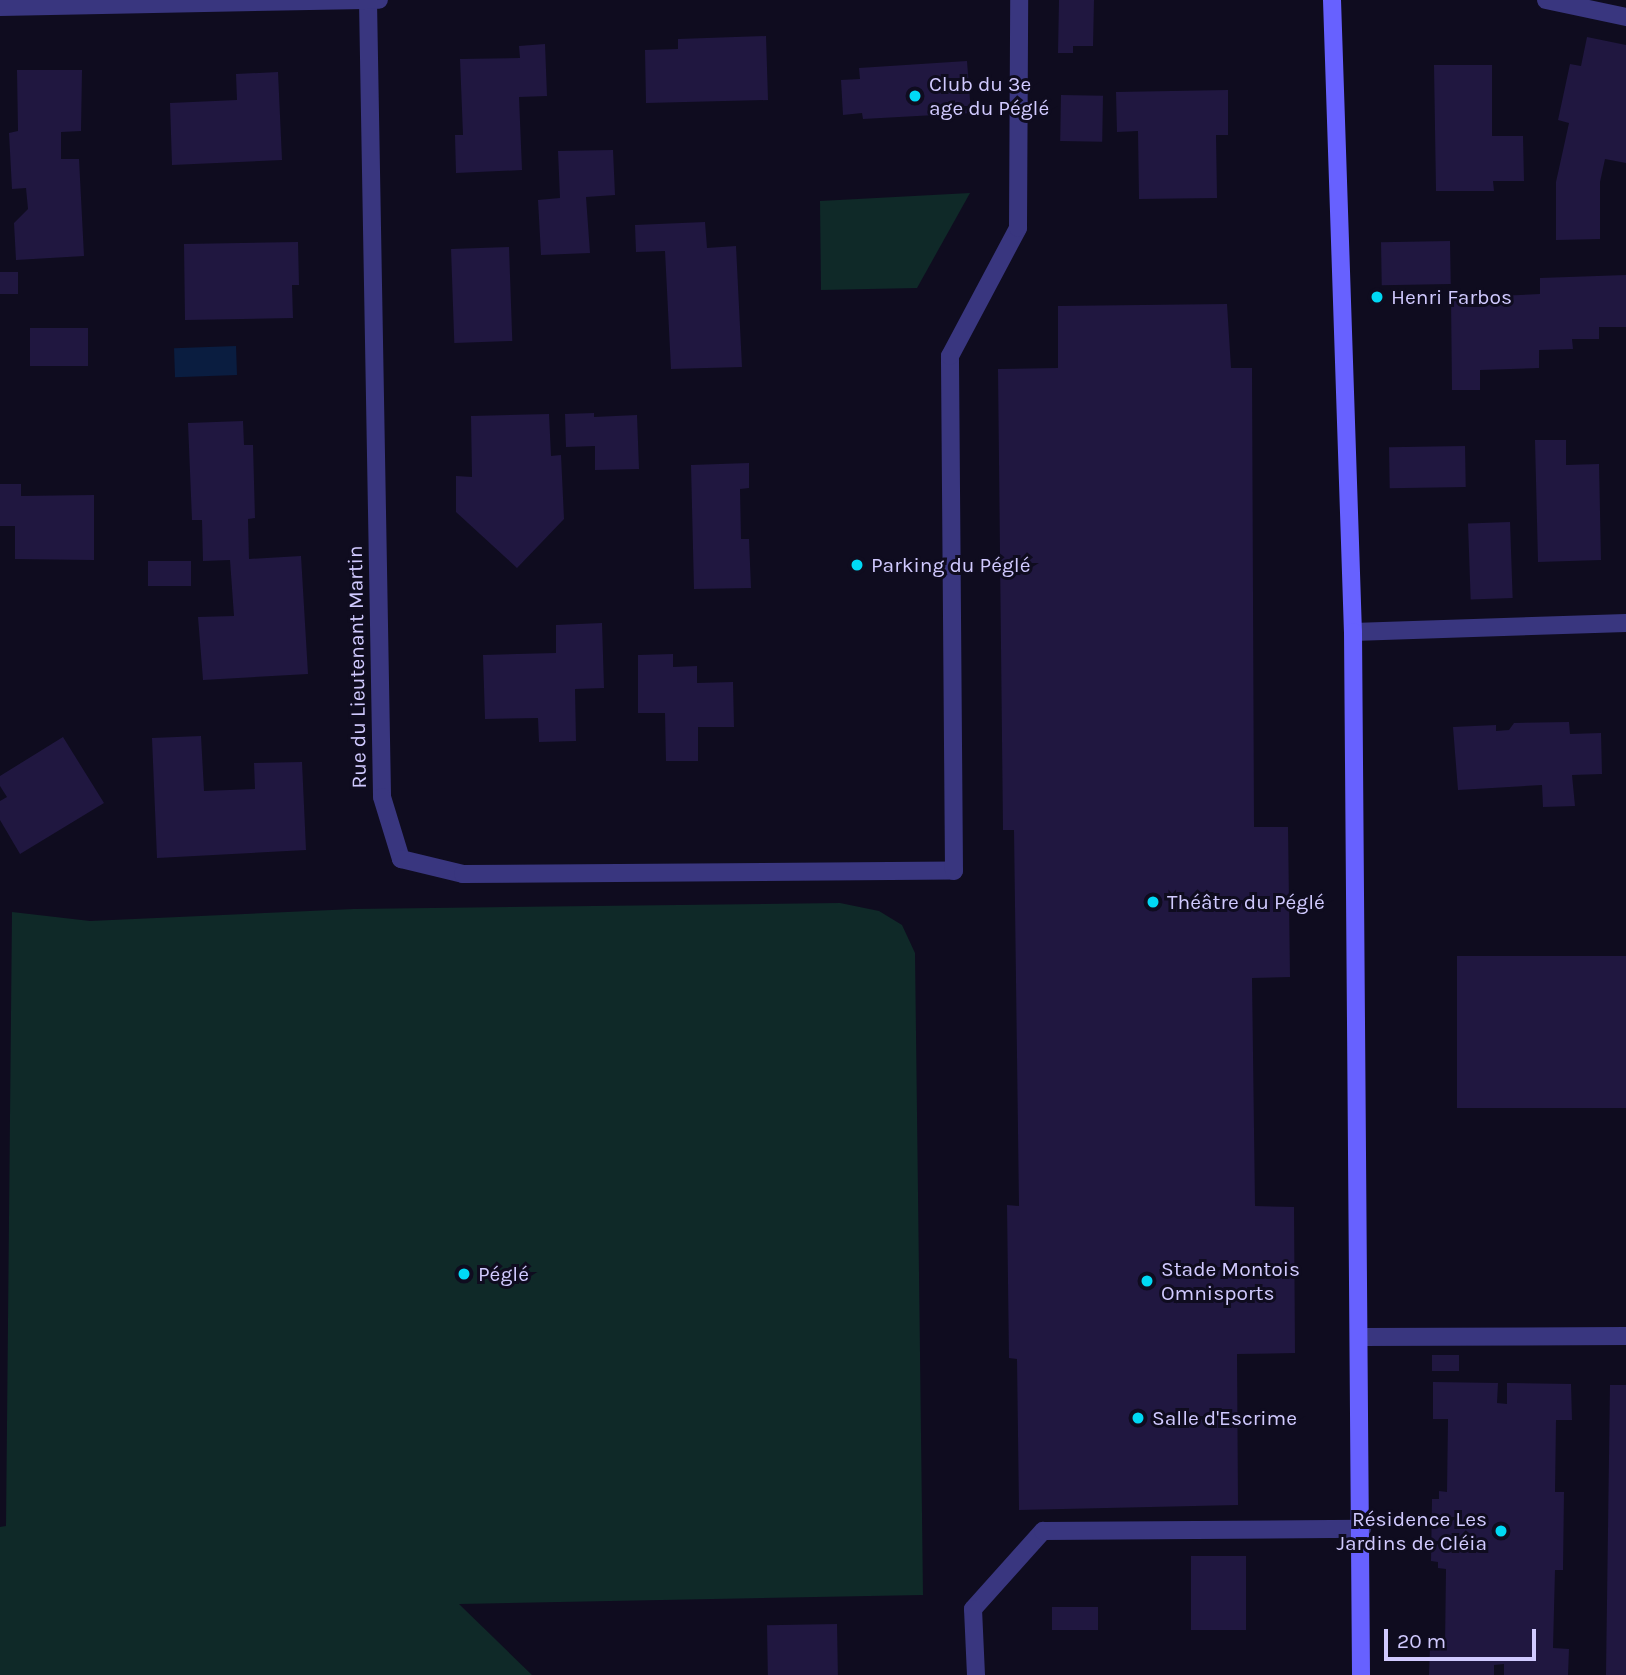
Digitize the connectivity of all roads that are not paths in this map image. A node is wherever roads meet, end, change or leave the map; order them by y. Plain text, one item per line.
1 (1018, 0) edge
2 (1332, 0) edge
3 (1546, 0) edge
4 (374, 1) edge
5 (0, 7) edge
6 (1626, 17) edge
7 (1626, 623) edge
8 (1353, 632) junction
9 (1626, 1336) edge
10 (1360, 1337) junction
11 (1362, 1530) junction
12 (976, 1675) edge
13 (1361, 1675) edge

1 - 4 street, Rue du Lieutenant Martin
2 - 8 main road
3 - 6 street
4 - 5 street
7 - 8 street
8 - 10 main road
9 - 10 street
10 - 11 main road
11 - 12 street
11 - 13 main road

